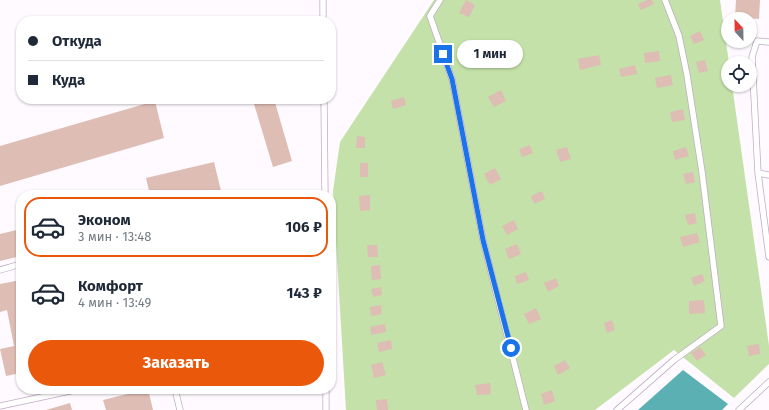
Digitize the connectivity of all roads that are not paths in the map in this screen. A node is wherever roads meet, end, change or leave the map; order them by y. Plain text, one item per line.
1 (323, 0) edge
2 (440, 0) edge
3 (665, 0) edge
4 (324, 16) edge
5 (769, 42) edge
6 (324, 104) edge
7 (758, 173) junction
8 (769, 175) edge
9 (325, 190) edge
10 (769, 257) edge
11 (16, 265) edge
12 (0, 270) edge
13 (769, 382) edge
14 (56, 394) edge
15 (176, 394) edge
16 (326, 394) edge
17 (0, 406) edge
18 (180, 410) edge
19 (326, 410) edge
20 (526, 410) edge
21 (617, 410) edge
22 (739, 410) edge

1 - 4 lane
2 - 20 lane
3 - 21 lane
5 - 7 lane
6 - 9 lane
7 - 8 lane
7 - 10 lane
11 - 12 lane
13 - 22 lane
14 - 17 lane
15 - 18 lane
16 - 19 lane

